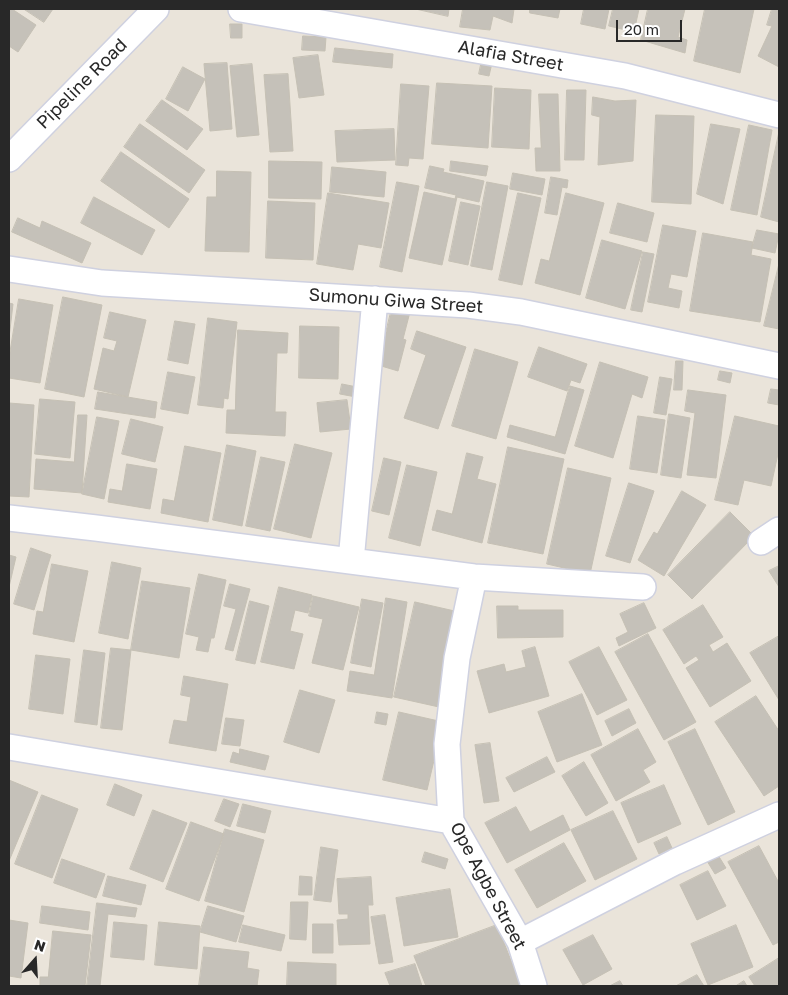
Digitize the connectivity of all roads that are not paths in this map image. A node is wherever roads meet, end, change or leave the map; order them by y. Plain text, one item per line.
1 (156, 9) edge
2 (241, 9) edge
3 (779, 115) edge
4 (9, 159) edge
5 (9, 269) edge
6 (375, 299) junction
7 (779, 366) edge
8 (9, 518) edge
9 (351, 561) junction
10 (474, 577) junction
11 (643, 587) dead end
12 (9, 748) edge
13 (779, 815) edge
14 (451, 821) junction
15 (520, 942) junction
16 (534, 986) edge

1 - 4 street, Pipeline Road
2 - 3 street, Alafia Street
5 - 6 street, Sumonu Giwa Street
6 - 7 street, Sumonu Giwa Street
6 - 9 street
8 - 9 street
9 - 10 street
10 - 11 street
10 - 14 street, Ope Agbe Street
12 - 14 street
13 - 15 street
14 - 15 street, Ope Agbe Street
15 - 16 street, Ope Agbe Street

